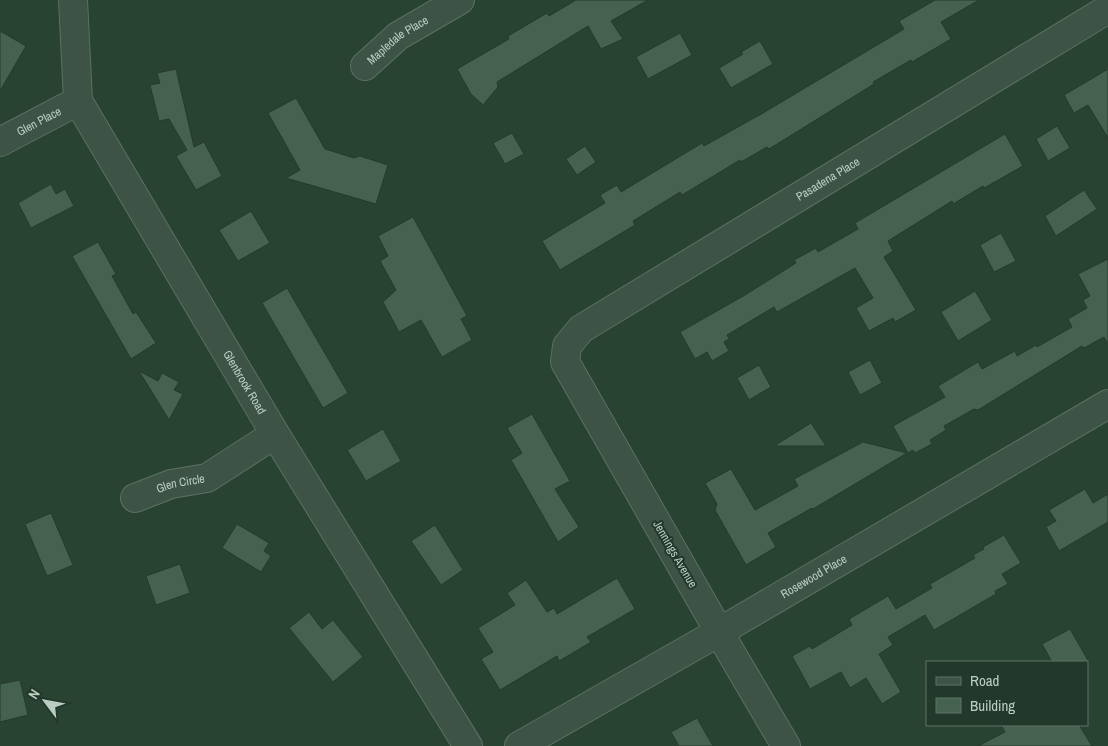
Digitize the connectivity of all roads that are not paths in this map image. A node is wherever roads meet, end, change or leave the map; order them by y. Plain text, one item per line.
1 (73, 0) edge
2 (460, 0) edge
3 (1108, 9) edge
4 (365, 66) dead end
5 (78, 101) junction
6 (0, 142) edge
7 (565, 362) joint
8 (1108, 404) edge
9 (275, 434) junction
10 (135, 498) dead end
11 (719, 632) junction
12 (468, 746) edge
13 (519, 746) edge
14 (786, 746) edge

1 - 5 street, Glenbrook Road
2 - 4 street, Mapledale Place
3 - 7 street, Pasadena Place
5 - 6 street, Glen Place
5 - 9 street, Glenbrook Road
7 - 11 street, Jennings Avenue
8 - 11 street, Rosewood Place
9 - 10 street, Glen Circle
9 - 12 street, Glenbrook Road
11 - 13 street, Rosewood Place
11 - 14 street, Jennings Avenue

